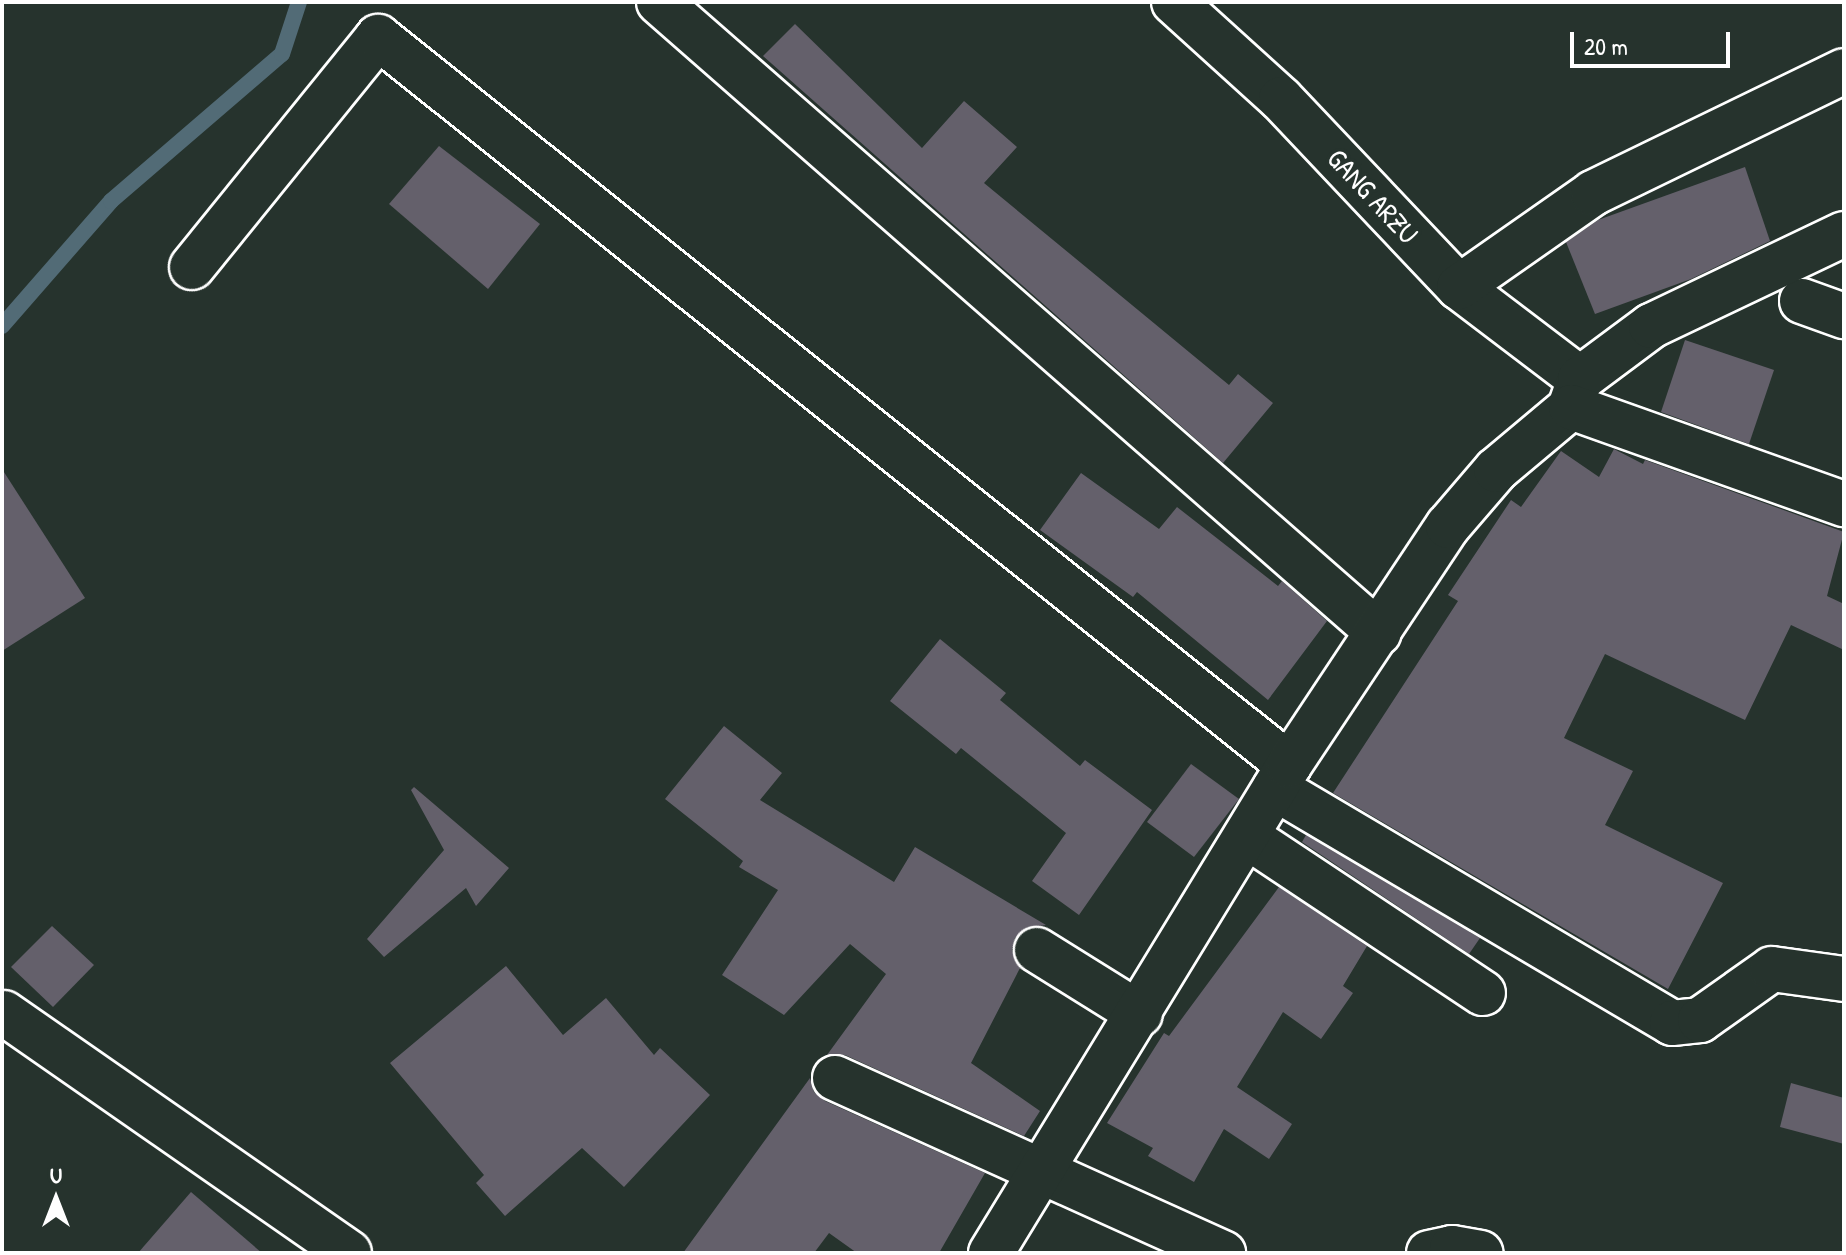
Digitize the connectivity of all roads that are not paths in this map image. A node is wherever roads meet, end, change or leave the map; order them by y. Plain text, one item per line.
1 (659, 2) edge
2 (1174, 2) edge
3 (1844, 71) edge
4 (1844, 234) edge
5 (192, 267) dead end
6 (1459, 287) junction
7 (1802, 301) dead end
8 (1844, 316) edge
9 (1576, 393) junction
10 (1844, 504) edge
11 (1379, 633) junction
12 (1282, 776) junction
13 (1248, 837) junction
14 (1037, 950) dead end
15 (1844, 979) edge
16 (1483, 993) dead end
17 (4, 1013) edge
18 (1140, 1014) junction
19 (835, 1078) dead end
20 (1045, 1171) junction
21 (349, 1253) edge
22 (991, 1253) edge
23 (1223, 1253) edge
24 (1429, 1253) edge
25 (1481, 1253) edge

1 - 11 street
2 - 6 street, GANG ARZU
3 - 6 street
4 - 9 street
5 - 12 street
6 - 9 street, GANG ARZU
7 - 8 street
9 - 10 street, GANG ARZU
9 - 11 street
11 - 12 street
12 - 13 street
12 - 15 street
13 - 16 street
13 - 18 street
14 - 18 street
17 - 21 street
18 - 20 street
19 - 20 street
20 - 22 street
20 - 23 street
24 - 25 street

